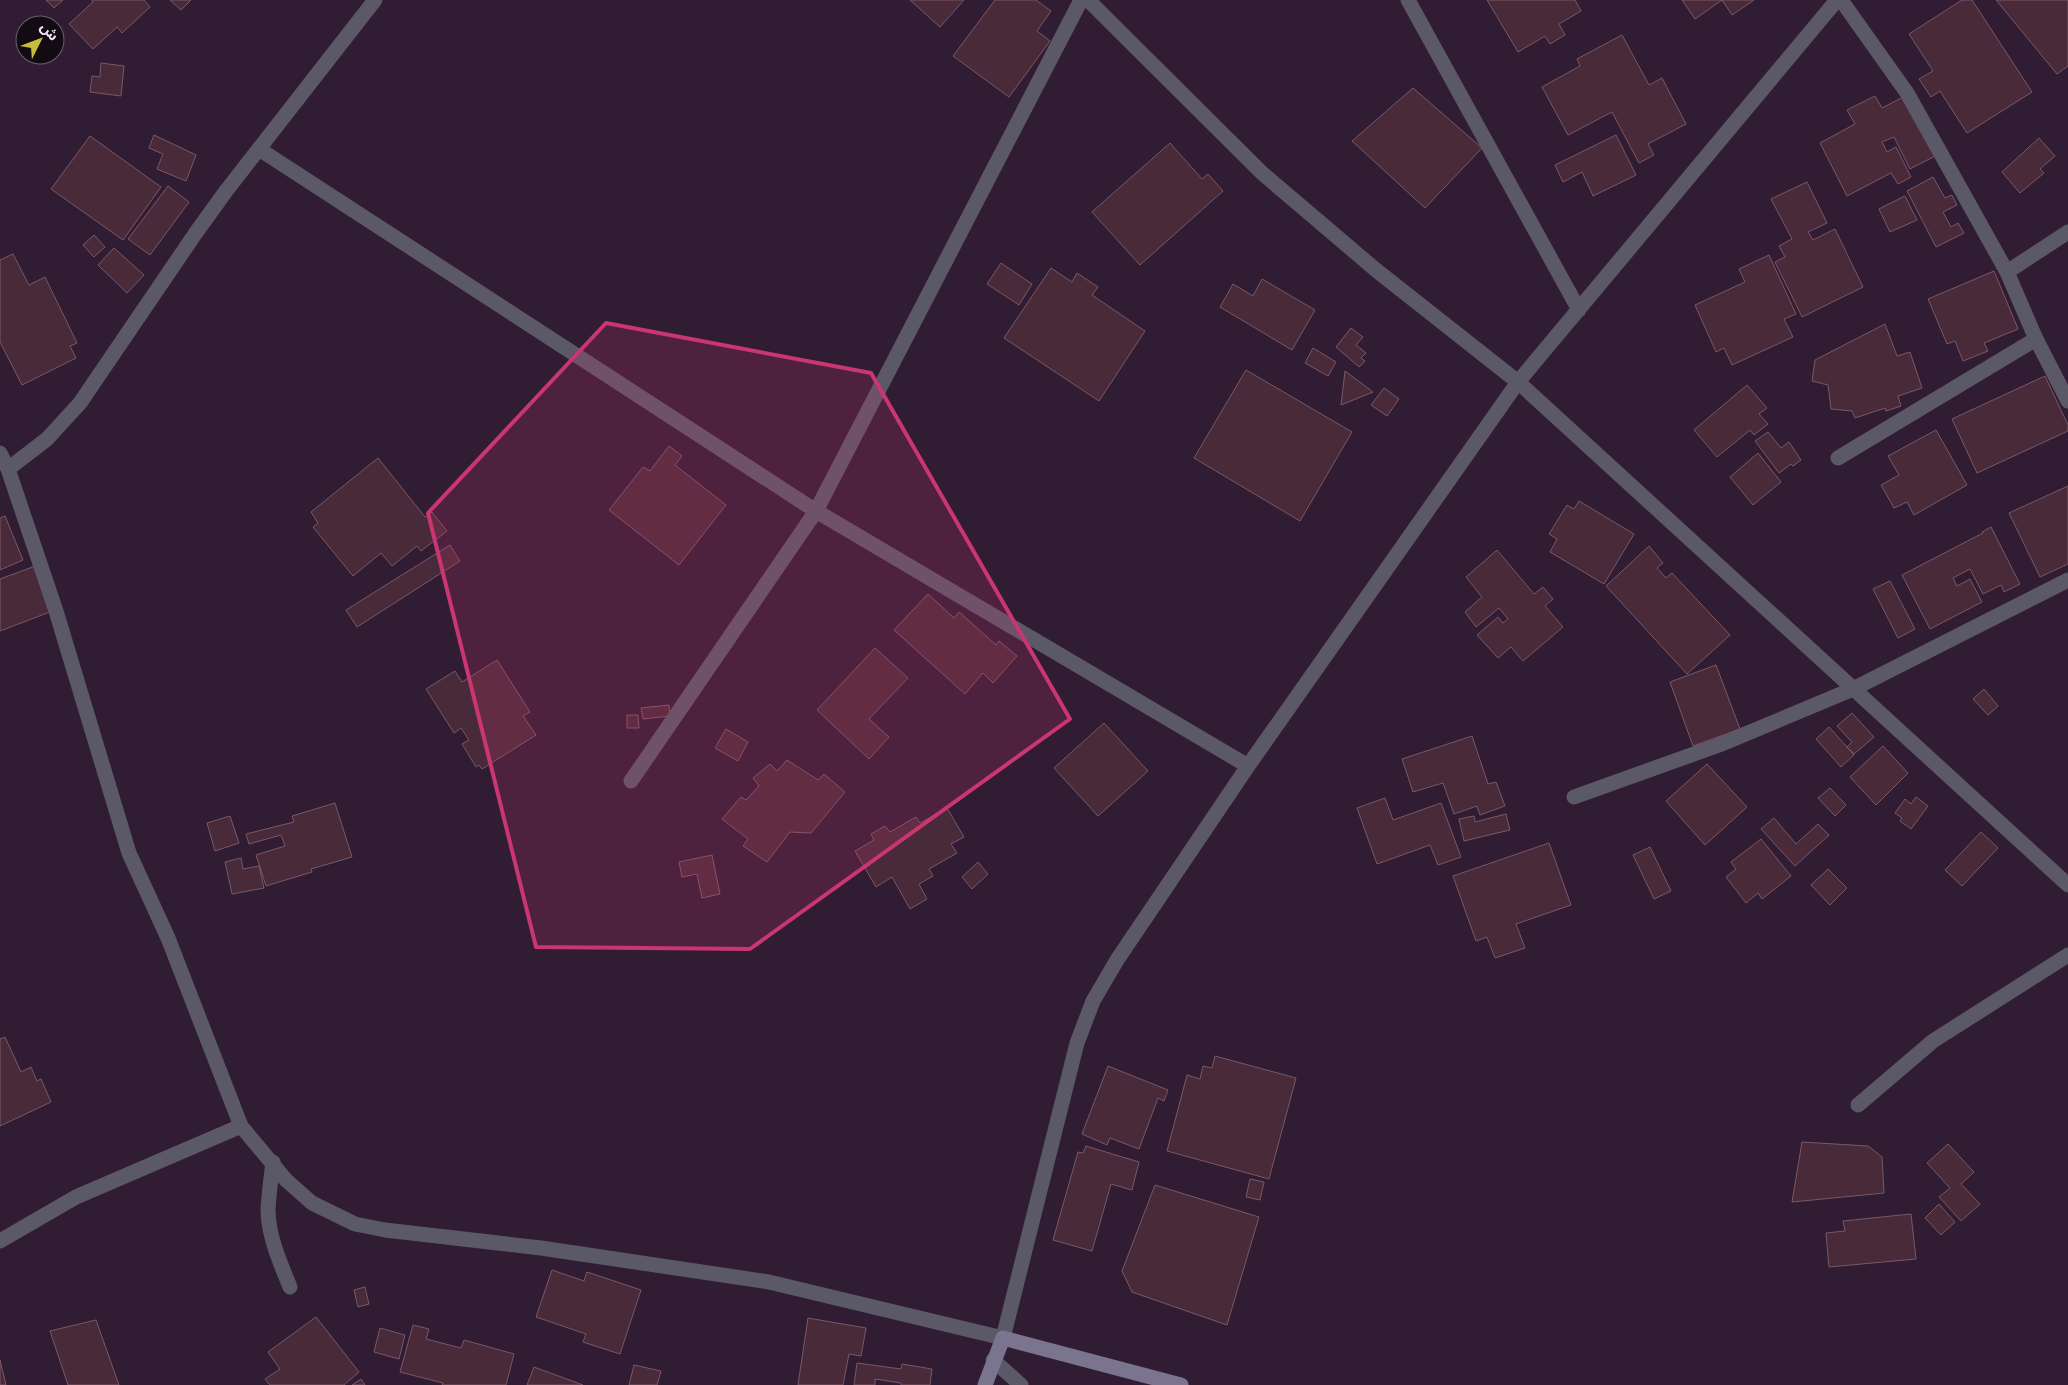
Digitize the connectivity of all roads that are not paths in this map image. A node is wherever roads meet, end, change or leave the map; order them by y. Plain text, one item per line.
1 (375, 0) edge
2 (1081, 0) edge
3 (1088, 0) edge
4 (1408, 0) edge
5 (1837, 0) edge
6 (1841, 0) edge
7 (259, 149) junction
8 (2068, 232) edge
9 (2007, 272) junction
10 (1579, 310) junction
11 (2036, 339) junction
12 (1518, 382) junction
13 (2068, 401) edge
14 (0, 453) edge
15 (1838, 458) dead end
16 (8, 469) junction
17 (816, 511) junction
18 (2068, 580) edge
19 (1854, 689) junction
20 (1248, 766) junction
21 (631, 781) dead end
22 (1574, 797) dead end
23 (2068, 885) edge
24 (2068, 955) edge
25 (1858, 1105) dead end
26 (241, 1126) junction
27 (273, 1162) junction
28 (0, 1241) edge
29 (290, 1287) dead end
30 (1003, 1338) junction
31 (993, 1360) junction
32 (984, 1385) edge
33 (1021, 1385) edge
34 (1181, 1385) edge

1 - 7 street
2 - 17 street
3 - 12 street
4 - 10 street
5 - 10 street
6 - 9 street
7 - 16 street
7 - 17 street
8 - 9 street
9 - 11 street
10 - 12 street
11 - 13 street
11 - 15 street
12 - 19 street
12 - 20 street
14 - 16 street
16 - 26 street
17 - 20 street
17 - 21 street
18 - 19 street
19 - 22 street
19 - 23 street
20 - 30 street
24 - 25 street
26 - 27 street
26 - 28 street
27 - 29 street
27 - 30 street
30 - 31 street
30 - 34 street
31 - 32 street
31 - 33 street

